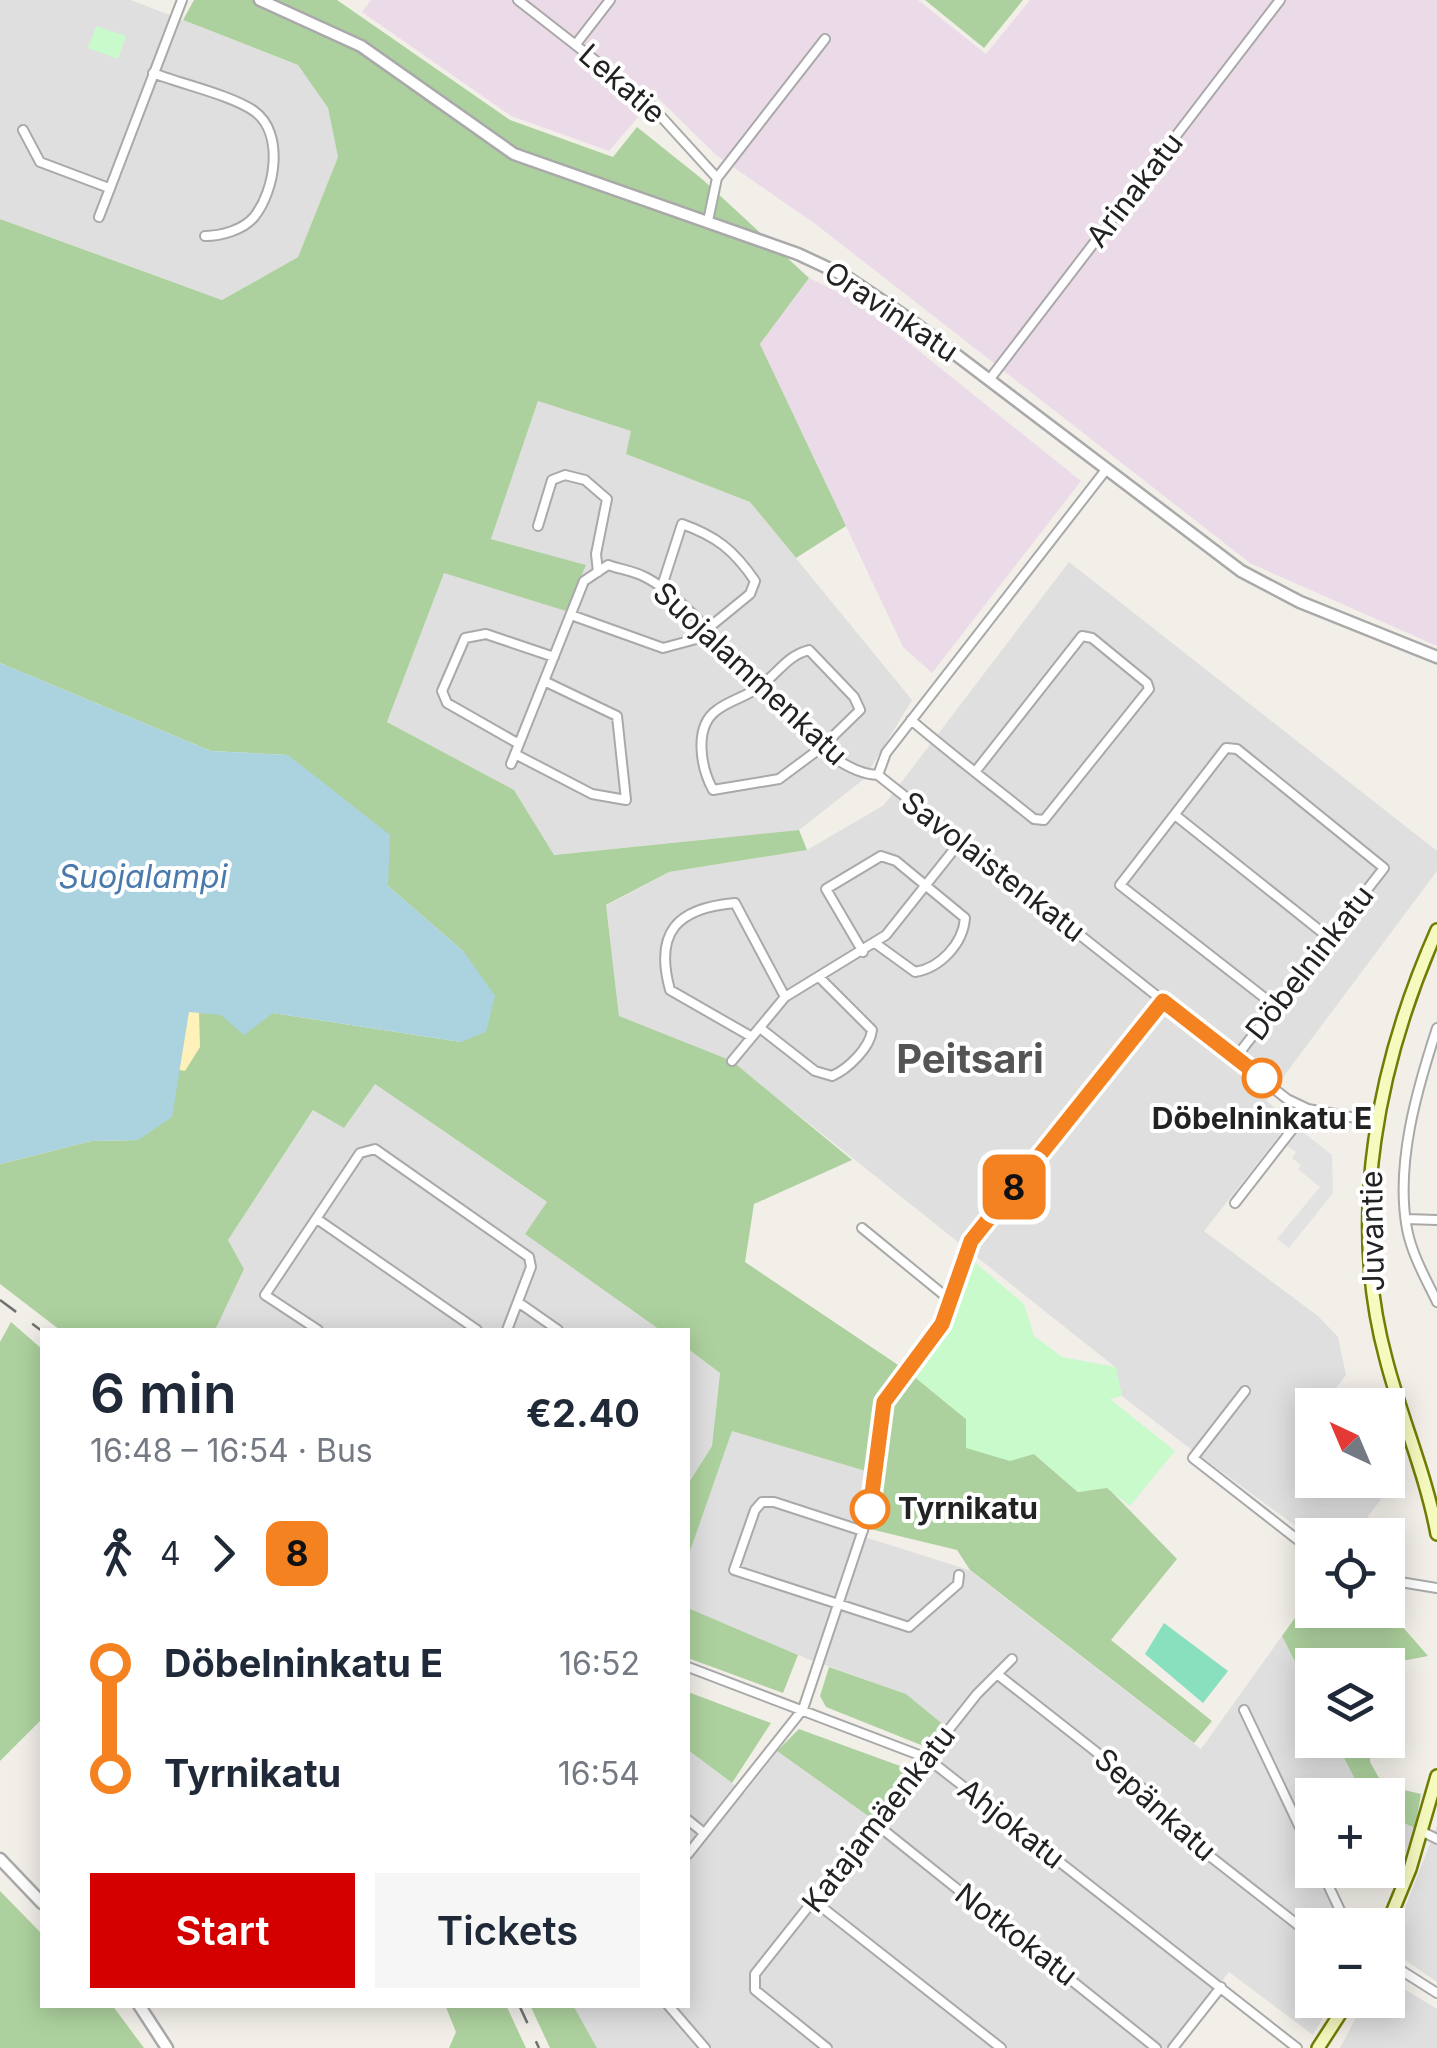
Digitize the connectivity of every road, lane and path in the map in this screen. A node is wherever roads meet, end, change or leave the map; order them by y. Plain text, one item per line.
1 (182, 0) edge
2 (260, 0) edge
3 (518, 0) edge
4 (610, 0) edge
5 (1280, 0) edge
6 (824, 39) dead end
7 (576, 44) junction
8 (153, 73) junction
9 (23, 130) dead end
10 (717, 178) junction
11 (109, 188) junction
12 (99, 217) dead end
13 (708, 221) junction
14 (205, 236) dead end
15 (989, 380) junction
16 (1105, 471) junction
17 (538, 526) dead end
18 (598, 572) junction
19 (661, 589) junction
20 (571, 615) junction
21 (708, 632) junction
22 (554, 656) junction
23 (1437, 657) edge
24 (544, 681) junction
25 (760, 687) junction
26 (911, 720) junction
27 (519, 744) junction
28 (822, 747) junction
29 (515, 754) junction
30 (511, 764) dead end
31 (975, 772) junction
32 (878, 776) junction
33 (1175, 815) junction
34 (960, 842) junction
35 (926, 885) junction
36 (1437, 930) edge
37 (1328, 938) junction
38 (875, 943) junction
39 (863, 952) junction
40 (819, 978) junction
41 (785, 997) junction
42 (1163, 1001) junction
43 (1275, 1006) junction
44 (760, 1028) junction
45 (1437, 1028) edge
46 (752, 1037) junction
47 (1236, 1057) junction
48 (732, 1061) dead end
49 (1426, 1061) junction
50 (1437, 1068) edge
51 (1308, 1110) junction
52 (1378, 1122) junction
53 (1236, 1203) dead end
54 (316, 1219) junction
55 (1406, 1219) junction
56 (1437, 1220) edge
57 (862, 1228) dead end
58 (950, 1300) junction
59 (518, 1302) junction
60 (1437, 1302) edge
61 (315, 1328) edge
62 (474, 1328) edge
63 (508, 1328) edge
64 (555, 1328) edge
65 (1244, 1391) dead end
66 (863, 1531) junction
67 (1437, 1534) edge
68 (1295, 1538) edge
69 (959, 1575) dead end
70 (1405, 1583) edge
71 (1437, 1588) edge
72 (839, 1604) junction
73 (1012, 1659) dead end
74 (690, 1668) edge
75 (997, 1674) junction
76 (803, 1709) junction
77 (1244, 1710) dead end
78 (927, 1758) junction
79 (1437, 1776) edge
80 (1295, 1817) edge
81 (690, 1822) edge
82 (876, 1824) junction
83 (1423, 1832) junction
84 (704, 1833) junction
85 (1437, 1838) edge
86 (690, 1851) edge
87 (0, 1859) edge
88 (40, 1901) edge
89 (814, 1901) junction
90 (1393, 1908) edge
91 (1295, 1923) edge
92 (1405, 1972) edge
93 (1221, 1987) junction
94 (1437, 1992) edge
95 (140, 2008) edge
96 (671, 2008) edge
97 (1337, 2018) edge
98 (167, 2048) edge
99 (705, 2048) edge
100 (827, 2048) edge
101 (1001, 2048) edge
102 (1156, 2048) edge
103 (1172, 2048) edge
104 (1297, 2048) edge
105 (1318, 2048) edge

1 - 8 street
2 - 13 street, Oravinkatu
3 - 7 street, Lekatie
4 - 7 street
5 - 15 street, Arinakatu
6 - 10 street
7 - 10 street, Lekatie
8 - 11 street
8 - 14 street
9 - 11 street
10 - 13 street
11 - 12 street
13 - 15 street, Oravinkatu
15 - 16 street, Oravinkatu
16 - 23 street, Oravinkatu
16 - 26 street, Savolaistenkatu
17 - 18 street
18 - 19 street, Suojalammenkatu
18 - 20 street
19 - 21 street, Suojalammenkatu
19 - 21 street
20 - 21 street
20 - 22 street
21 - 25 street, Suojalammenkatu
22 - 24 street
22 - 27 street
24 - 27 street
24 - 29 street
25 - 28 street, Suojalammenkatu
25 - 28 street
25 - 28 street
26 - 31 street
26 - 32 street, Savolaistenkatu
27 - 29 street
28 - 32 street, Suojalammenkatu
29 - 30 street
31 - 31 street
32 - 34 street, Savolaistenkatu
33 - 37 street
33 - 37 street, Döbelninkatu
33 - 43 street
34 - 35 street
34 - 42 street, Savolaistenkatu
35 - 38 street
35 - 38 street
35 - 39 street
36 - 52 main road, Juvantie
37 - 43 street, Döbelninkatu
38 - 39 street
39 - 40 street
40 - 41 street
40 - 44 street
41 - 44 street
41 - 46 street
42 - 47 street, Savolaistenkatu
42 - 58 street
43 - 47 street, Döbelninkatu
44 - 46 street
45 - 49 street
46 - 48 street
47 - 51 street, Savolaistenkatu
49 - 50 street
49 - 55 street
51 - 52 street, Savolaistenkatu
51 - 53 street
52 - 67 main road, Juvantie
54 - 59 street
54 - 61 street
54 - 62 street
55 - 56 street
55 - 60 street
57 - 58 street
58 - 66 street
59 - 63 street
59 - 64 street
65 - 68 street
66 - 72 street
66 - 72 street
69 - 72 street
70 - 71 street
72 - 76 street
73 - 75 street, Katajamäenkatu
74 - 76 street, Ahjokatu
75 - 78 street, Katajamäenkatu
75 - 91 street, Sepänkatu
76 - 78 street, Ahjokatu
76 - 84 street
77 - 80 street
78 - 82 street, Katajamäenkatu
78 - 93 street, Ahjokatu
79 - 83 main road
81 - 84 street
82 - 89 street, Katajamäenkatu
82 - 102 street, Notkokatu
83 - 85 street
83 - 90 main road
84 - 86 street
87 - 88 street
89 - 100 street, Katajamäenkatu
89 - 101 street
92 - 94 street
93 - 103 street
93 - 104 street, Ahjokatu
95 - 98 street
96 - 99 street
97 - 105 main road

